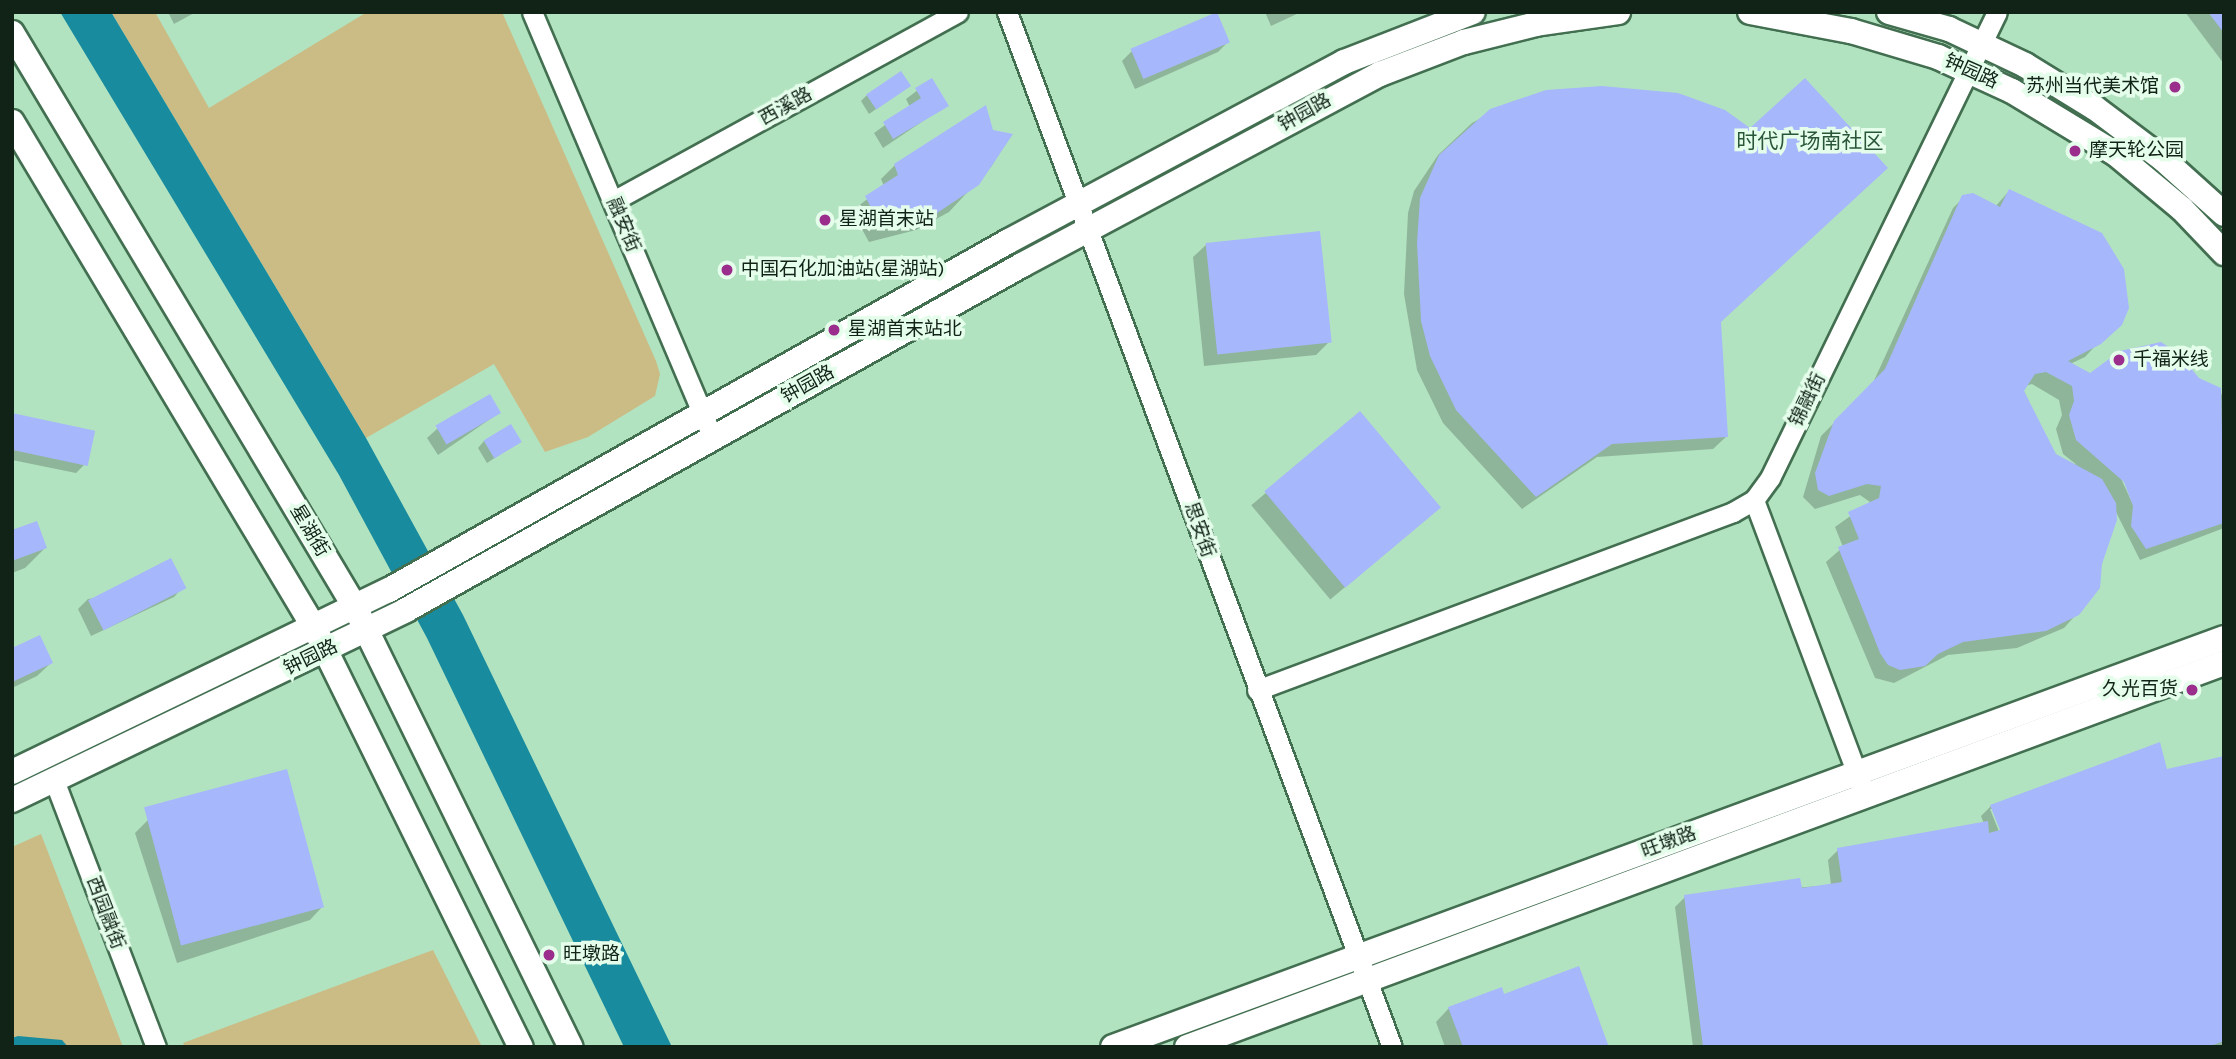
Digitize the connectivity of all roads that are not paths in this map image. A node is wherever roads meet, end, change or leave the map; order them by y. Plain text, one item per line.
1 (532, 12) edge
2 (958, 12) edge
3 (1007, 12) edge
4 (1473, 12) edge
5 (1618, 12) edge
6 (1750, 12) edge
7 (1889, 12) edge
8 (1997, 12) edge
9 (12, 33) edge
10 (1983, 44) junction
11 (1970, 71) junction
12 (12, 122) edge
13 (613, 201) junction
14 (1079, 203) junction
15 (2224, 214) edge
16 (1090, 229) junction
17 (2224, 253) edge
18 (702, 412) junction
19 (713, 439) junction
20 (1754, 500) junction
21 (355, 607) junction
22 (368, 630) junction
23 (2224, 638) edge
24 (321, 640) junction
25 (2224, 663) edge
26 (1257, 690) junction
27 (12, 772) edge
28 (54, 780) junction
29 (1861, 785) junction
30 (12, 800) edge
31 (1359, 957) junction
32 (1367, 981) junction
33 (156, 1047) edge
34 (521, 1047) edge
35 (571, 1047) edge
36 (1113, 1047) edge
37 (1187, 1047) edge
38 (1392, 1047) edge

1 - 13 street, 融安街
2 - 13 street, 西溪路
3 - 14 street, 思安街
4 - 14 main road, 钟园路
5 - 16 main road, 钟园路
6 - 11 main road, 钟园路
7 - 10 main road, 钟园路
8 - 10 street, 锦融街
9 - 21 main road, 星湖街
10 - 11 street, 锦融街
10 - 15 main road, 钟园路
11 - 17 main road, 钟园路
11 - 20 street, 锦融街
12 - 24 main road
13 - 18 street, 融安街
14 - 16 street, 思安街
14 - 18 main road, 钟园路
16 - 19 main road, 钟园路
16 - 26 street, 思安街
18 - 19 street, 融安街
18 - 21 main road, 钟园路
19 - 22 main road, 钟园路
20 - 26 street
20 - 29 street
21 - 22 main road, 星湖街
21 - 24 main road, 钟园路
22 - 24 main road, 钟园路
22 - 35 main road, 星湖街
23 - 29 main road, 旺墩路
24 - 27 main road, 钟园路
24 - 28 main road, 钟园路
24 - 34 main road
25 - 29 main road, 旺墩路
26 - 31 street, 思安街
28 - 30 main road, 钟园路
28 - 33 street, 西园融街
29 - 31 main road, 旺墩路
29 - 32 main road, 旺墩路
31 - 32 street, 思安街
31 - 36 main road, 旺墩路
32 - 37 main road, 旺墩路
32 - 38 street, 思安街

